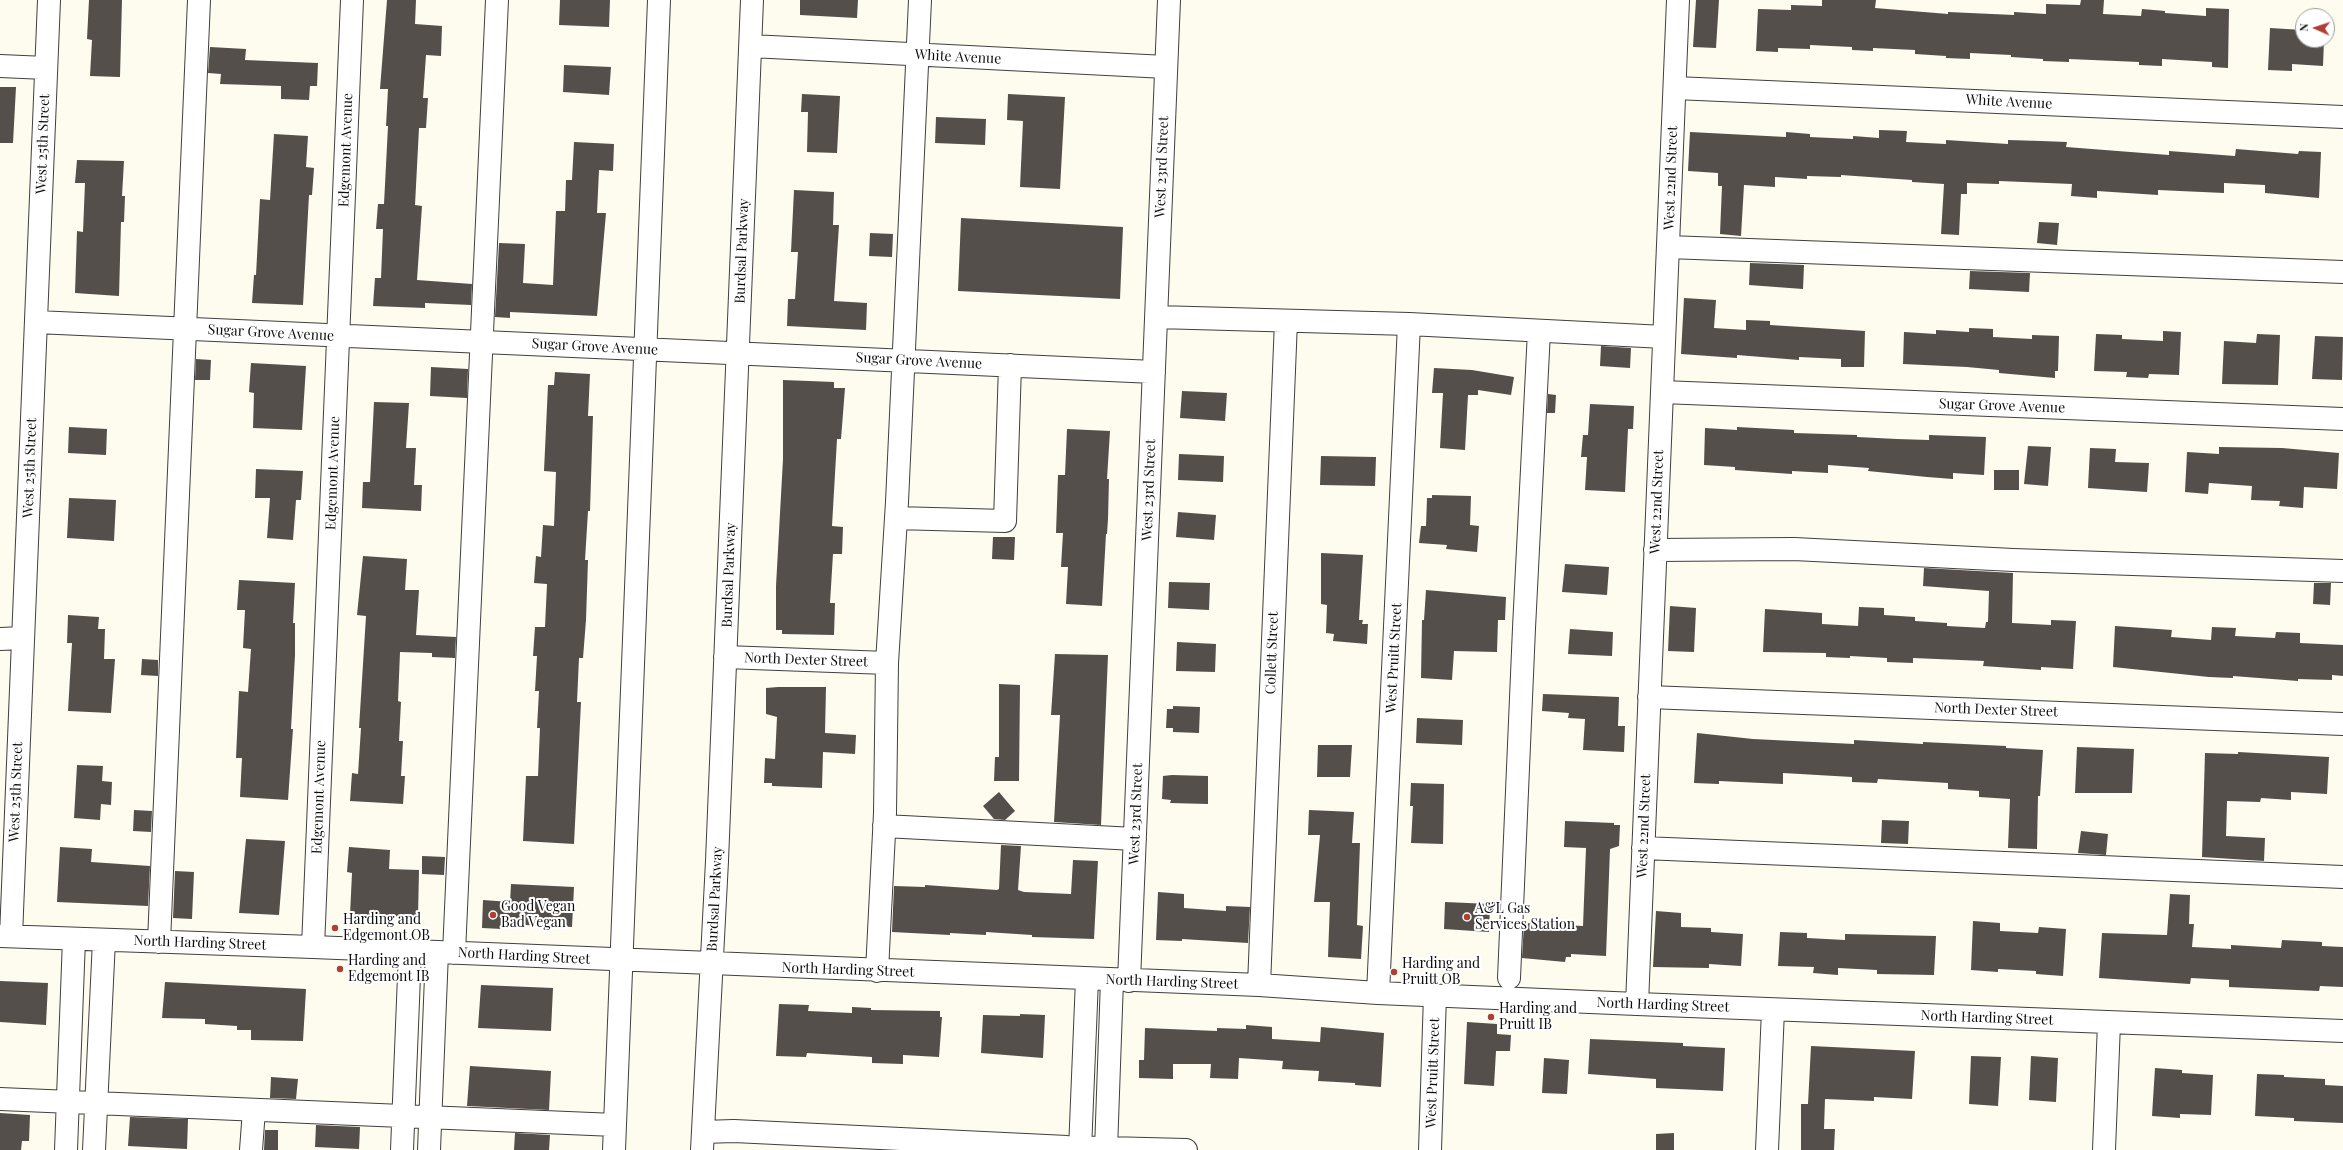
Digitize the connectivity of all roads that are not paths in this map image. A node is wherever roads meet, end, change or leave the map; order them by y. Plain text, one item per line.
1 (49, 0) edge
2 (199, 0) edge
3 (352, 0) edge
4 (497, 0) edge
5 (659, 0) edge
6 (752, 0) edge
7 (920, 0) edge
8 (1169, 0) edge
9 (1678, 0) edge
10 (751, 46) junction
11 (917, 55) junction
12 (0, 66) edge
13 (1166, 67) junction
14 (46, 68) junction
15 (1674, 88) junction
16 (2343, 117) edge
17 (1668, 247) junction
18 (2343, 272) edge
19 (1157, 317) junction
20 (1286, 321) junction
21 (36, 322) junction
22 (1409, 324) junction
23 (184, 329) junction
24 (1539, 331) junction
25 (338, 336) junction
26 (1664, 337) junction
27 (481, 342) junction
28 (645, 349) junction
29 (738, 354) junction
30 (903, 361) junction
31 (1010, 365) junction
32 (1154, 372) junction
33 (1662, 392) junction
34 (2343, 419) edge
35 (896, 518) junction
36 (1655, 550) junction
37 (2343, 571) edge
38 (22, 638) junction
39 (0, 639) edge
40 (725, 657) junction
41 (887, 663) junction
42 (1649, 697) junction
43 (2343, 724) edge
44 (884, 826) junction
45 (1135, 839) junction
46 (1643, 848) junction
47 (2343, 876) edge
48 (5, 936) edge
49 (74, 939) junction
50 (104, 940) junction
51 (160, 942) junction
52 (313, 947) junction
53 (410, 951) junction
54 (446, 953) junction
55 (621, 961) junction
56 (712, 964) junction
57 (877, 971) junction
58 (1509, 978) dead end
59 (1087, 979) junction
60 (1121, 981) junction
61 (1259, 985) junction
62 (1378, 993) junction
63 (1435, 996) junction
64 (1637, 1004) junction
65 (1773, 1010) junction
66 (2109, 1022) junction
67 (2343, 1031) edge
68 (0, 1099) edge
69 (68, 1101) junction
70 (97, 1102) junction
71 (254, 1110) junction
72 (403, 1116) junction
73 (431, 1117) junction
74 (615, 1125) junction
75 (703, 1141) edge
76 (928, 1145) edge
77 (1080, 1149) edge
78 (1106, 1149) edge
79 (66, 1150) edge
80 (94, 1150) edge
81 (252, 1150) edge
82 (402, 1150) edge
83 (430, 1150) edge
84 (614, 1150) edge
85 (1186, 1150) edge
86 (1430, 1150) edge
87 (1767, 1150) edge
88 (2104, 1150) edge

1 - 14 street, West 25th Street
2 - 23 street
3 - 25 street, Edgemont Avenue
4 - 27 street
5 - 28 street
6 - 10 street, Burdsal Parkway
7 - 11 street
8 - 13 street, West 23rd Street
9 - 15 street, West 22nd Street
10 - 11 street, White Avenue
10 - 29 street, Burdsal Parkway
11 - 13 street, White Avenue
11 - 30 street
12 - 14 street
13 - 19 street, West 23rd Street
14 - 21 street, West 25th Street
15 - 16 street, White Avenue
15 - 17 street, West 22nd Street
17 - 18 street
17 - 26 street, West 22nd Street
19 - 20 street
19 - 32 street, West 23rd Street
20 - 22 street
20 - 61 street, Collett Street
21 - 23 street, Sugar Grove Avenue
21 - 38 street, West 25th Street
22 - 24 street
22 - 62 street, West Pruitt Street
23 - 25 street, Sugar Grove Avenue
23 - 51 street
24 - 26 street
24 - 58 street
25 - 27 street, Sugar Grove Avenue
25 - 52 street, Edgemont Avenue
26 - 33 street, West 22nd Street
27 - 28 street, Sugar Grove Avenue
27 - 54 street
28 - 29 street, Sugar Grove Avenue
28 - 55 street
29 - 30 street, Sugar Grove Avenue
29 - 40 street, Burdsal Parkway
30 - 31 street, Sugar Grove Avenue
30 - 35 street
31 - 32 street, Sugar Grove Avenue
31 - 35 street
32 - 45 street, West 23rd Street
33 - 34 street, Sugar Grove Avenue
33 - 36 street, West 22nd Street
35 - 41 street
36 - 37 street
36 - 42 street, West 22nd Street
38 - 39 street
38 - 48 street, West 25th Street
40 - 41 street, North Dexter Street
40 - 56 street, Burdsal Parkway
41 - 44 street
42 - 43 street, North Dexter Street
42 - 46 street, West 22nd Street
44 - 45 street
44 - 57 street
45 - 60 street, West 23rd Street
46 - 47 street
46 - 64 street, West 22nd Street
48 - 49 street, North Harding Street
49 - 50 street, North Harding Street
49 - 69 street
50 - 51 street, North Harding Street
50 - 70 street
51 - 52 street, North Harding Street
52 - 53 street, North Harding Street
53 - 54 street, North Harding Street
53 - 72 street
54 - 55 street, North Harding Street
54 - 73 street
55 - 56 street, North Harding Street
55 - 74 street
56 - 57 street, North Harding Street
56 - 75 street, Burdsal Parkway
57 - 59 street, North Harding Street
59 - 60 street, North Harding Street
59 - 77 street
60 - 61 street, North Harding Street
60 - 78 street, West 23rd Street
61 - 62 street, North Harding Street
62 - 63 street, North Harding Street
63 - 64 street, North Harding Street
63 - 86 street, West Pruitt Street
64 - 65 street, North Harding Street
65 - 66 street, North Harding Street
65 - 87 street
66 - 67 street, North Harding Street
66 - 88 street
68 - 69 street
69 - 70 street
69 - 79 street
70 - 71 street
70 - 80 street
71 - 72 street
71 - 81 street
72 - 73 street
72 - 82 street
73 - 74 street
73 - 83 street
74 - 84 street
75 - 76 street
76 - 77 street
77 - 78 street
78 - 85 street

